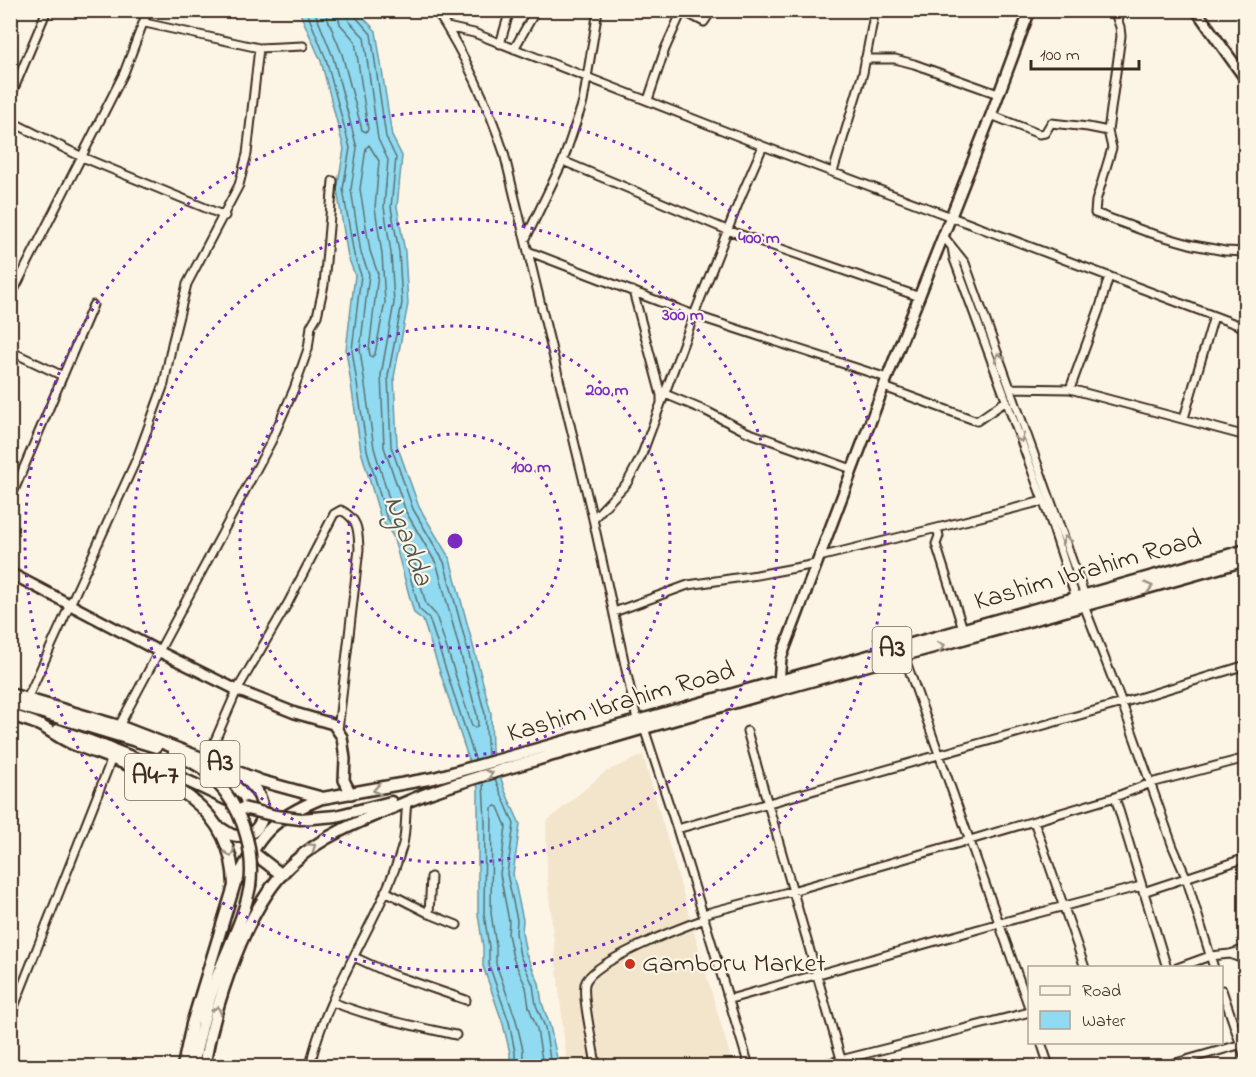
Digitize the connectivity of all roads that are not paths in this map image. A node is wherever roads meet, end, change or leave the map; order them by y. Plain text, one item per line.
1 (48, 10) edge
2 (148, 10) edge
3 (436, 10) edge
4 (510, 10) edge
5 (536, 10) edge
6 (598, 10) edge
7 (712, 10) edge
8 (875, 10) edge
9 (1030, 10) edge
10 (1114, 10) edge
11 (1197, 10) edge
12 (681, 11) edge
13 (145, 23) junction
14 (447, 27) junction
15 (500, 44) junction
16 (303, 46) dead end
17 (259, 48) junction
18 (514, 49) junction
19 (865, 59) junction
20 (588, 78) junction
21 (1245, 79) edge
22 (998, 94) junction
23 (10, 98) edge
24 (648, 100) junction
25 (991, 116) junction
26 (10, 121) edge
27 (1108, 131) junction
28 (763, 146) junction
29 (82, 157) junction
30 (564, 161) junction
31 (833, 172) junction
32 (333, 181) dead end
33 (225, 216) junction
34 (952, 216) junction
35 (728, 230) junction
36 (944, 237) junction
37 (526, 238) junction
38 (951, 245) junction
39 (530, 252) junction
40 (1245, 252) edge
41 (1109, 276) junction
42 (633, 291) junction
43 (10, 297) edge
44 (920, 297) junction
45 (93, 305) dead end
46 (694, 315) junction
47 (1214, 316) junction
48 (1245, 328) edge
49 (10, 351) edge
50 (63, 376) junction
51 (885, 383) junction
52 (1010, 388) junction
53 (1070, 389) junction
54 (665, 394) junction
55 (1006, 401) junction
56 (661, 404) junction
57 (1184, 418) junction
58 (1245, 436) edge
59 (852, 470) junction
60 (10, 500) edge
61 (1043, 501) junction
62 (593, 519) junction
63 (937, 528) junction
64 (1245, 550) edge
65 (818, 560) junction
66 (1245, 560) edge
67 (10, 573) edge
68 (1082, 599) junction
69 (70, 604) junction
70 (614, 612) junction
71 (963, 629) junction
72 (160, 652) junction
73 (903, 652) junction
74 (1245, 665) edge
75 (779, 682) junction
76 (237, 690) junction
77 (10, 694) edge
78 (27, 699) junction
79 (10, 703) edge
80 (1122, 703) junction
81 (10, 715) edge
82 (37, 724) junction
83 (641, 724) junction
84 (119, 726) junction
85 (338, 730) junction
86 (747, 731) dead end
87 (540, 754) junction
88 (939, 755) junction
89 (112, 758) junction
90 (1245, 758) edge
91 (204, 763) junction
92 (237, 771) junction
93 (1151, 783) junction
94 (434, 791) junction
95 (351, 794) junction
96 (1115, 797) junction
97 (323, 798) junction
98 (767, 802) junction
99 (406, 803) junction
100 (1034, 821) junction
101 (220, 828) junction
102 (677, 829) junction
103 (970, 840) junction
104 (251, 851) junction
105 (1245, 858) edge
106 (282, 875) junction
107 (431, 877) dead end
108 (1186, 877) junction
109 (234, 886) junction
110 (1142, 889) junction
111 (385, 891) junction
112 (792, 891) junction
113 (1064, 906) junction
114 (429, 914) junction
115 (704, 917) junction
116 (1000, 923) junction
117 (457, 925) dead end
118 (1245, 949) edge
119 (1230, 954) junction
120 (1210, 956) junction
121 (354, 957) junction
122 (1245, 960) edge
123 (1084, 966) edge
124 (1166, 966) edge
125 (1182, 966) edge
126 (1213, 966) edge
127 (817, 975) junction
128 (1223, 995) edge
129 (730, 999) junction
130 (466, 1000) dead end
131 (332, 1002) junction
132 (1028, 1008) edge
133 (1028, 1011) edge
134 (10, 1017) edge
135 (456, 1035) dead end
136 (1042, 1044) edge
137 (1242, 1046) edge
138 (1245, 1060) edge
139 (842, 1063) edge
140 (183, 1066) edge
141 (193, 1066) edge
142 (204, 1066) edge
143 (310, 1066) edge
144 (596, 1066) edge
145 (749, 1066) edge
146 (818, 1066) edge
147 (1049, 1066) edge
148 (1165, 1066) edge

1 - 23 street
2 - 13 street
3 - 14 street
4 - 15 street
5 - 18 street
6 - 20 street
7 - 12 street
8 - 19 street
9 - 22 main road
10 - 27 street
11 - 21 main road
12 - 24 street
13 - 17 street
13 - 29 street
14 - 15 street
14 - 37 street
15 - 18 street
16 - 17 street
17 - 33 street
18 - 20 street
19 - 22 street
19 - 31 street
20 - 24 street
20 - 30 street
22 - 25 main road
24 - 28 street
25 - 27 street
25 - 34 main road
26 - 29 street
27 - 40 street
28 - 31 street
28 - 35 street
29 - 33 street
29 - 43 street
30 - 35 street
30 - 37 street
31 - 34 street
32 - 72 street
33 - 69 street
34 - 36 main road
34 - 41 street
35 - 44 street
35 - 46 street
36 - 38 street
36 - 44 main road
37 - 39 street
52 -> 38 street
38 - 55 street
39 - 42 street
39 - 62 street
41 - 47 street
41 - 53 street
42 - 46 street
42 - 56 street
44 - 51 main road
45 - 50 street
46 - 51 street
46 - 54 street
47 - 48 street
47 - 57 street
49 - 50 street
50 - 60 street
51 - 55 street
51 - 59 main road
52 - 53 street
68 -> 52 street
53 - 57 street
54 - 56 street
54 - 59 street
55 -> 61 street
56 - 62 street
57 - 58 street
59 - 65 main road
61 - 63 street
61 - 68 street
62 - 70 street
63 - 65 street
63 - 71 street
64 - 68 highway, Kashim Ibrahim Road / A3
65 - 70 street
65 - 75 main road
68 -> 66 highway, Kashim Ibrahim Road / A3
67 - 69 main road
68 - 71 highway, Kashim Ibrahim Road / A3
73 -> 68 highway, Kashim Ibrahim Road / A3
68 - 80 street
69 - 72 main road
69 - 78 street
70 - 83 street
71 - 73 highway, Kashim Ibrahim Road / A3
72 - 76 main road
72 - 84 street
73 - 75 highway, Kashim Ibrahim Road / A3
73 - 83 highway, Kashim Ibrahim Road / A3
73 - 88 street
74 - 80 street
75 - 83 highway, Kashim Ibrahim Road / A3
76 - 85 main road
76 - 85 street
76 - 91 street
77 - 78 highway, Kashim Ibrahim Road / A3
78 - 84 highway, Kashim Ibrahim Road / A3
79 - 91 highway, A4-7
80 - 88 street
80 - 93 street
81 - 82 highway, A4-7
82 - 89 highway, A4-7
82 - 94 highway, A4-7, bridge
83 - 87 highway, Kashim Ibrahim Road / A3
83 - 102 street
84 - 91 highway, Kashim Ibrahim Road / A3
85 - 95 main road
86 - 98 street
94 -> 87 highway, Kashim Ibrahim Road / A3
87 -> 95 highway, Kashim Ibrahim Road / A3
88 - 98 street
88 - 103 street
89 - 101 highway, A4-7
89 - 134 street
90 - 93 street
91 - 92 highway, Kashim Ibrahim Road / A3
91 - 141 highway, A3, bridge
92 - 97 highway, Kashim Ibrahim Road / A3
92 - 101 highway
93 - 96 street
93 - 108 street
94 - 99 highway, Kashim Ibrahim Road / A3
95 - 97 highway, Kashim Ibrahim Road / A3
96 - 100 street
96 - 110 street
97 - 104 highway
98 - 102 street
98 - 112 street
106 -> 99 highway, Kashim Ibrahim Road / A3
99 - 111 street
100 - 103 street
100 - 113 street
101 -> 109 highway, A4-7
102 - 115 street
103 - 112 street
103 - 116 street
104 - 106 highway
104 - 109 highway
105 - 108 street
142 -> 106 highway, Kashim Ibrahim Road / A3
107 - 114 street
108 - 110 street
108 - 120 street
109 - 140 highway, A4-7
110 - 113 street
110 - 124 street
111 - 114 street
111 - 121 street
112 - 115 street
112 - 127 street
113 - 116 street
113 - 123 street
114 - 117 street
115 - 129 street
115 - 144 street
116 - 127 street
116 - 132 street
118 - 119 street
119 - 120 street
119 - 122 street
120 - 125 street
120 - 126 street
121 - 130 street
121 - 131 street
127 - 129 street
127 - 139 street
128 - 137 street
129 - 145 street
131 - 135 street
131 - 143 street
133 - 139 street
136 - 147 street
137 - 138 street
137 - 148 street
139 - 146 street

